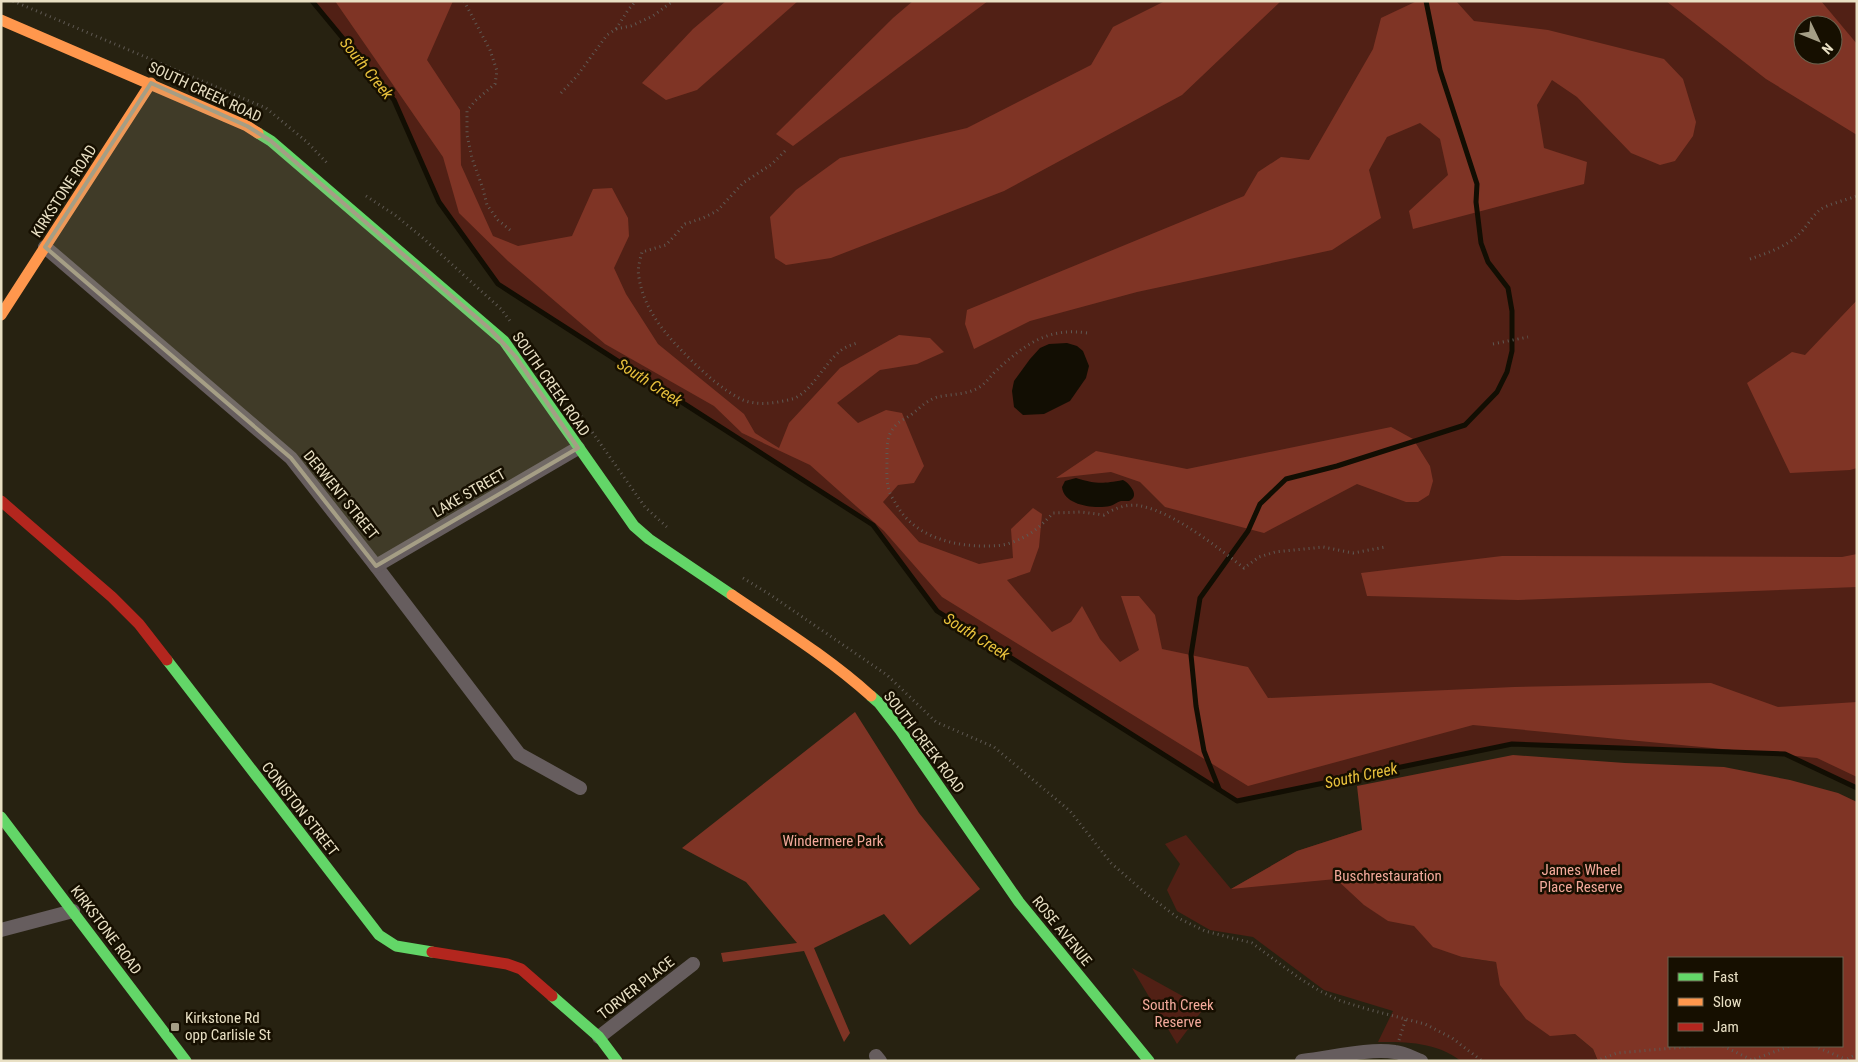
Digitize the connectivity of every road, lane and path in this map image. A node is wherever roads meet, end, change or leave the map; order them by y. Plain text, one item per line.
1 (13, 1) edge
2 (464, 1) edge
3 (636, 1) edge
4 (673, 1) edge
5 (1, 20) edge
6 (616, 29) junction
7 (151, 83) junction
8 (561, 93) dead end
9 (785, 151) dead end
10 (334, 170) dead end
11 (359, 192) dead end
12 (1857, 196) edge
13 (510, 230) dead end
14 (45, 247) junction
15 (1750, 259) dead end
16 (1, 316) edge
17 (513, 324) dead end
18 (1087, 333) dead end
19 (1528, 337) dead end
20 (857, 343) dead end
21 (1494, 344) dead end
22 (548, 369) dead end
23 (578, 448) junction
24 (1, 501) edge
25 (672, 531) dead end
26 (1385, 547) dead end
27 (376, 566) junction
28 (735, 574) dead end
29 (580, 788) dead end
30 (960, 816) joint
31 (1, 817) edge
32 (73, 911) junction
33 (1, 930) edge
34 (693, 964) dead end
35 (1406, 1018) junction
36 (599, 1037) junction
37 (1685, 1047) edge
38 (1725, 1047) edge
39 (1787, 1047) edge
40 (1816, 1047) edge
41 (1396, 1052) junction
42 (1857, 1054) edge
43 (1844, 1060) edge
44 (186, 1061) edge
45 (617, 1061) edge
46 (1148, 1061) edge
47 (1302, 1061) edge
48 (1421, 1061) edge
49 (1482, 1061) edge
50 (1596, 1061) edge

1 - 10 path
2 - 13 path
3 - 6 path
4 - 6 path
5 - 7 street, SOUTH CREEK ROAD
6 - 8 path
7 - 14 street, KIRKSTONE ROAD
7 - 23 street, SOUTH CREEK ROAD
9 - 20 path
11 - 17 path
12 - 15 path
14 - 16 street, KIRKSTONE ROAD
14 - 27 street, DERWENT STREET
18 - 26 path
19 - 21 path
22 - 25 path
23 - 27 street, LAKE STREET
23 - 30 street, SOUTH CREEK ROAD
24 - 36 street, CONISTON STREET
27 - 29 street, DERWENT STREET
28 - 35 path
30 - 46 street, ROSE AVENUE
31 - 32 street, KIRKSTONE ROAD
32 - 33 street
32 - 44 street, KIRKSTONE ROAD
34 - 36 street, TORVER PLACE
35 - 41 path
35 - 49 path
36 - 45 street, CONISTON STREET
37 - 50 path
38 - 39 path
40 - 43 path
41 - 47 street
41 - 48 street
42 - 43 path

